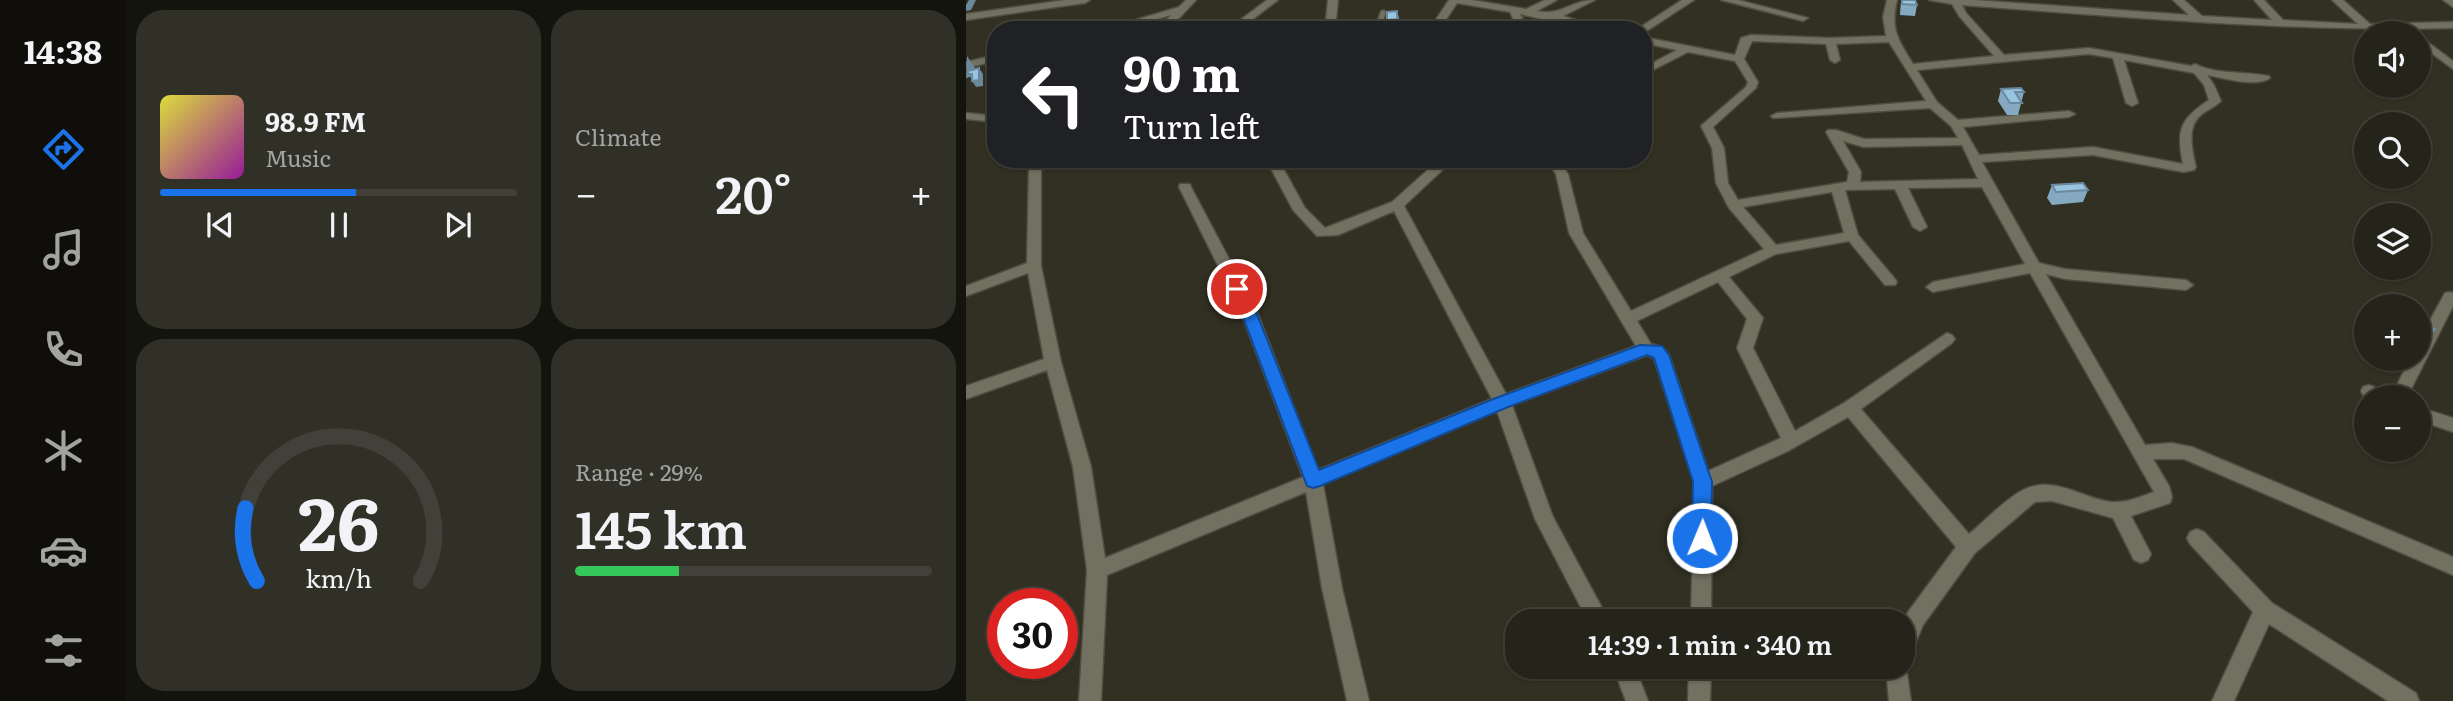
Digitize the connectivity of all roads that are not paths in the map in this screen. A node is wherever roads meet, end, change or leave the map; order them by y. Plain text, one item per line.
1 (1085, 0) edge
2 (1191, 0) edge
3 (1272, 0) edge
4 (1333, 0) edge
5 (1455, 0) edge
6 (1552, 0) edge
7 (1590, 0) edge
8 (1689, 0) edge
9 (1726, 0) edge
10 (1892, 0) edge
11 (1934, 0) edge
12 (2106, 0) edge
13 (2178, 0) edge
14 (2259, 0) edge
15 (2337, 0) edge
16 (2448, 0) edge
17 (1955, 1) edge
18 (2026, 4) edge
19 (2453, 4) edge
20 (1183, 9) junction
21 (1514, 11) junction
22 (1528, 12) junction
23 (1383, 13) dead end
24 (2115, 14) junction
25 (1555, 17) junction
26 (966, 18) edge
27 (1803, 18) dead end
28 (2199, 19) junction
29 (1140, 21) edge
30 (1170, 21) edge
31 (1245, 21) edge
32 (1332, 21) edge
33 (1380, 21) edge
34 (1440, 21) edge
35 (1519, 21) edge
36 (1570, 21) edge
37 (2361, 21) edge
38 (2279, 22) junction
39 (1652, 23) edge
40 (2453, 25) edge
41 (2354, 26) edge
42 (2431, 28) edge
43 (1892, 39) junction
44 (1830, 41) junction
45 (1652, 42) edge
46 (2431, 48) edge
47 (1686, 49) junction
48 (2118, 57) junction
49 (2001, 58) junction
50 (1739, 59) junction
51 (987, 60) edge
52 (1835, 60) dead end
53 (966, 65) edge
54 (1910, 66) junction
55 (2453, 66) edge
56 (1652, 67) edge
57 (2195, 67) junction
58 (2265, 78) dead end
59 (2132, 103) dead end
60 (1933, 104) junction
61 (1826, 113) junction
62 (2070, 114) dead end
63 (966, 116) edge
64 (1777, 116) dead end
65 (987, 118) edge
66 (1955, 124) junction
67 (1842, 140) junction
68 (1966, 141) junction
69 (1975, 159) junction
70 (1035, 168) edge
71 (1277, 168) edge
72 (1438, 168) edge
73 (1558, 168) edge
74 (1986, 183) junction
75 (1900, 185) junction
76 (1185, 187) dead end
77 (1846, 187) junction
78 (1397, 205) junction
79 (1734, 205) junction
80 (1920, 227) dead end
81 (1852, 236) junction
82 (1773, 250) junction
83 (1034, 266) junction
84 (2035, 267) junction
85 (1720, 275) junction
86 (1891, 282) dead end
87 (2186, 285) dead end
88 (1933, 287) dead end
89 (966, 291) edge
90 (2449, 306) edge
91 (1628, 318) junction
92 (2431, 336) edge
93 (1947, 339) dead end
94 (1646, 349) junction
95 (1053, 362) junction
96 (966, 393) edge
97 (1502, 402) junction
98 (1850, 408) junction
99 (2431, 417) edge
100 (2453, 425) edge
101 (1791, 441) junction
102 (2141, 453) junction
103 (1313, 480) junction
104 (1703, 482) junction
105 (2119, 510) junction
106 (2197, 538) dead end
107 (1968, 547) junction
108 (2141, 554) dead end
109 (2453, 566) edge
110 (1097, 570) junction
111 (1593, 609) edge
112 (1700, 609) edge
113 (2265, 610) junction
114 (1915, 619) edge
115 (1629, 679) edge
116 (1700, 679) edge
117 (1898, 679) edge
118 (1090, 701) edge
119 (1358, 701) edge
120 (1637, 701) edge
121 (1699, 701) edge
122 (1900, 701) edge
123 (2223, 701) edge
124 (2408, 701) edge

1 - 26 street
2 - 20 street
3 - 31 street
4 - 32 street
5 - 21 street
5 - 34 street
6 - 22 street
7 - 25 street
8 - 39 street
9 - 27 street
10 - 43 street
11 - 17 street
12 - 24 street
13 - 28 street
14 - 38 street
15 - 37 street
16 - 19 street
17 - 18 street
17 - 49 street
18 - 24 street
20 - 29 street
20 - 30 street
21 - 22 street
21 - 35 street
22 - 25 street
23 - 33 lane
24 - 28 street
25 - 36 street
28 - 38 street
38 - 41 street
40 - 42 street
43 - 44 street
43 - 54 street
44 - 50 street
44 - 52 street
45 - 47 street
46 - 55 street
47 - 50 street
47 - 56 street
48 - 49 street
48 - 57 street
48 - 59 street
49 - 54 street
50 - 79 street
51 - 53 street
54 - 60 street
57 - 58 street
57 - 69 street
60 - 61 street
60 - 66 street
61 - 64 street
61 - 67 street
62 - 66 street
63 - 65 street
66 - 68 street
67 - 68 street
67 - 77 street
68 - 69 street
69 - 74 street
70 - 83 street
71 - 78 street
72 - 78 street
73 - 91 street
74 - 75 street
74 - 84 street
75 - 77 street
75 - 80 street
76 - 103 street
77 - 79 street
77 - 81 street
78 - 97 street
79 - 82 street
81 - 82 street
81 - 86 street
82 - 85 street
83 - 89 street
83 - 95 street
84 - 87 street
84 - 88 street
84 - 102 street
85 - 91 street
85 - 101 street
90 - 92 street
91 - 94 street
93 - 98 street
94 - 97 street
94 - 104 street
95 - 96 street
95 - 110 street
97 - 103 street
97 - 111 street
98 - 101 street
98 - 107 street
99 - 100 street
101 - 104 street
102 - 105 street
102 - 109 street
103 - 110 street
103 - 119 street
104 - 112 street
105 - 107 street
105 - 108 street
106 - 113 street
107 - 114 street
110 - 118 street
113 - 123 street
113 - 124 street
115 - 120 street
116 - 121 street
117 - 122 street

